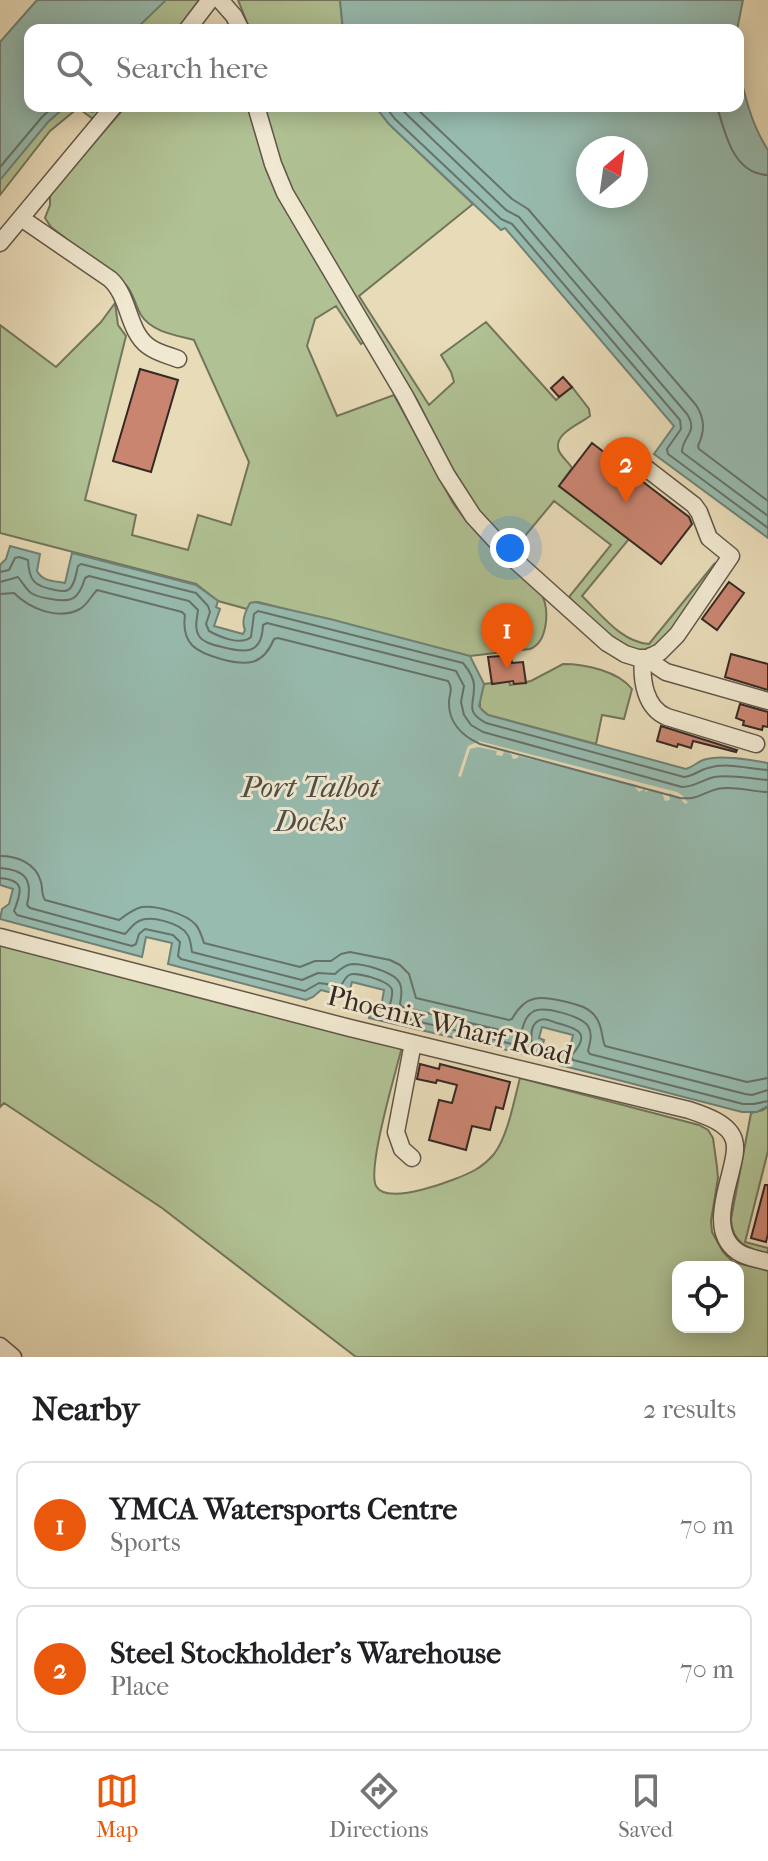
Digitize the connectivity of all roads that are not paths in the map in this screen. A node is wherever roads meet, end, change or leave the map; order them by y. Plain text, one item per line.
1 (210, 0) edge
2 (220, 0) edge
3 (192, 24) edge
4 (238, 24) edge
5 (109, 112) edge
6 (258, 112) edge
7 (21, 218) junction
8 (0, 243) edge
9 (178, 359) dead end
10 (629, 455) dead end
11 (647, 657) junction
12 (768, 701) edge
13 (756, 744) dead end
14 (0, 937) edge
15 (413, 1043) junction
16 (412, 1158) dead end
17 (768, 1262) edge
18 (0, 1346) edge
19 (13, 1357) edge

1 - 3 lane
2 - 4 lane
5 - 7 lane
6 - 11 lane
7 - 8 lane
7 - 9 lane
10 - 11 lane
11 - 12 lane
11 - 13 lane
14 - 15 lane, Phoenix Wharf Road
15 - 16 lane
15 - 17 lane, Phoenix Wharf Road
18 - 19 lane

